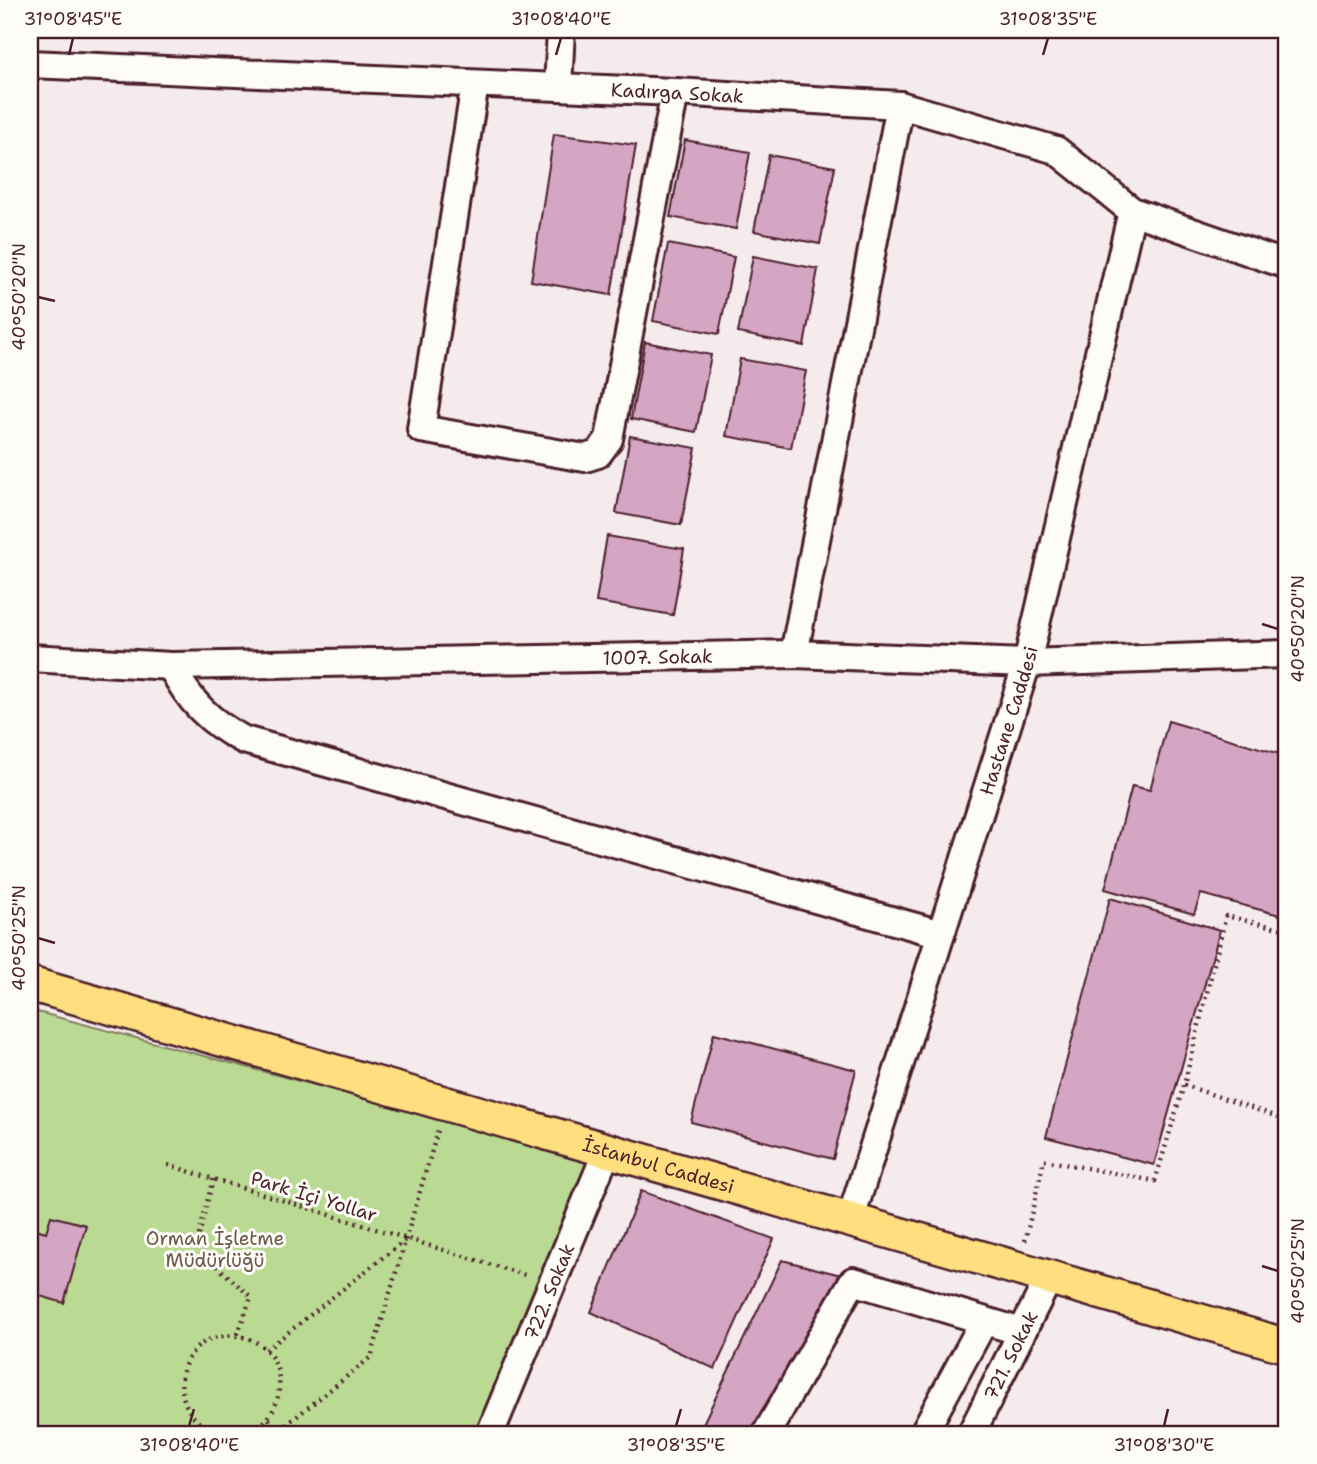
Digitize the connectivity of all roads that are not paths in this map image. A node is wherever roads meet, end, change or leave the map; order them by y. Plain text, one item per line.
1 (561, 30) edge
2 (30, 64) edge
3 (475, 84) junction
4 (558, 87) junction
5 (675, 92) junction
6 (900, 105) junction
7 (1132, 211) junction
8 (1287, 265) edge
9 (794, 654) junction
10 (1287, 654) edge
11 (30, 658) edge
12 (1027, 663) junction
13 (171, 666) junction
14 (941, 934) junction
15 (30, 984) edge
16 (607, 1151) junction
17 (850, 1221) junction
18 (1033, 1274) junction
19 (984, 1321) junction
20 (1022, 1332) junction
21 (1287, 1346) edge
22 (490, 1434) edge
23 (766, 1434) edge
24 (923, 1434) edge
25 (971, 1434) edge

1 - 4 street
2 - 3 street, Kadırga Sokak
3 - 4 street, Kadırga Sokak
3 - 5 street
4 - 5 street, Kadırga Sokak
5 - 6 street, Kadırga Sokak
6 - 7 street, Kadırga Sokak
6 - 9 street
7 - 8 street, Kadırga Sokak
7 - 12 street, Hastane Caddesi
9 - 12 street, 1007. Sokak
9 - 13 street, 1007. Sokak
10 - 12 street, 1007. Sokak
11 - 13 street, 1007. Sokak
12 - 14 street, Hastane Caddesi
13 - 14 street
14 - 17 street, Hastane Caddesi
15 - 16 main road, İstanbul Caddesi
16 - 17 main road, İstanbul Caddesi
16 - 22 street, 722. Sokak
17 - 18 main road, İstanbul Caddesi
18 - 20 street, 721. Sokak
18 - 21 main road, İstanbul Caddesi
19 - 20 street
19 - 23 street
19 - 24 street
20 - 25 street, 721. Sokak

